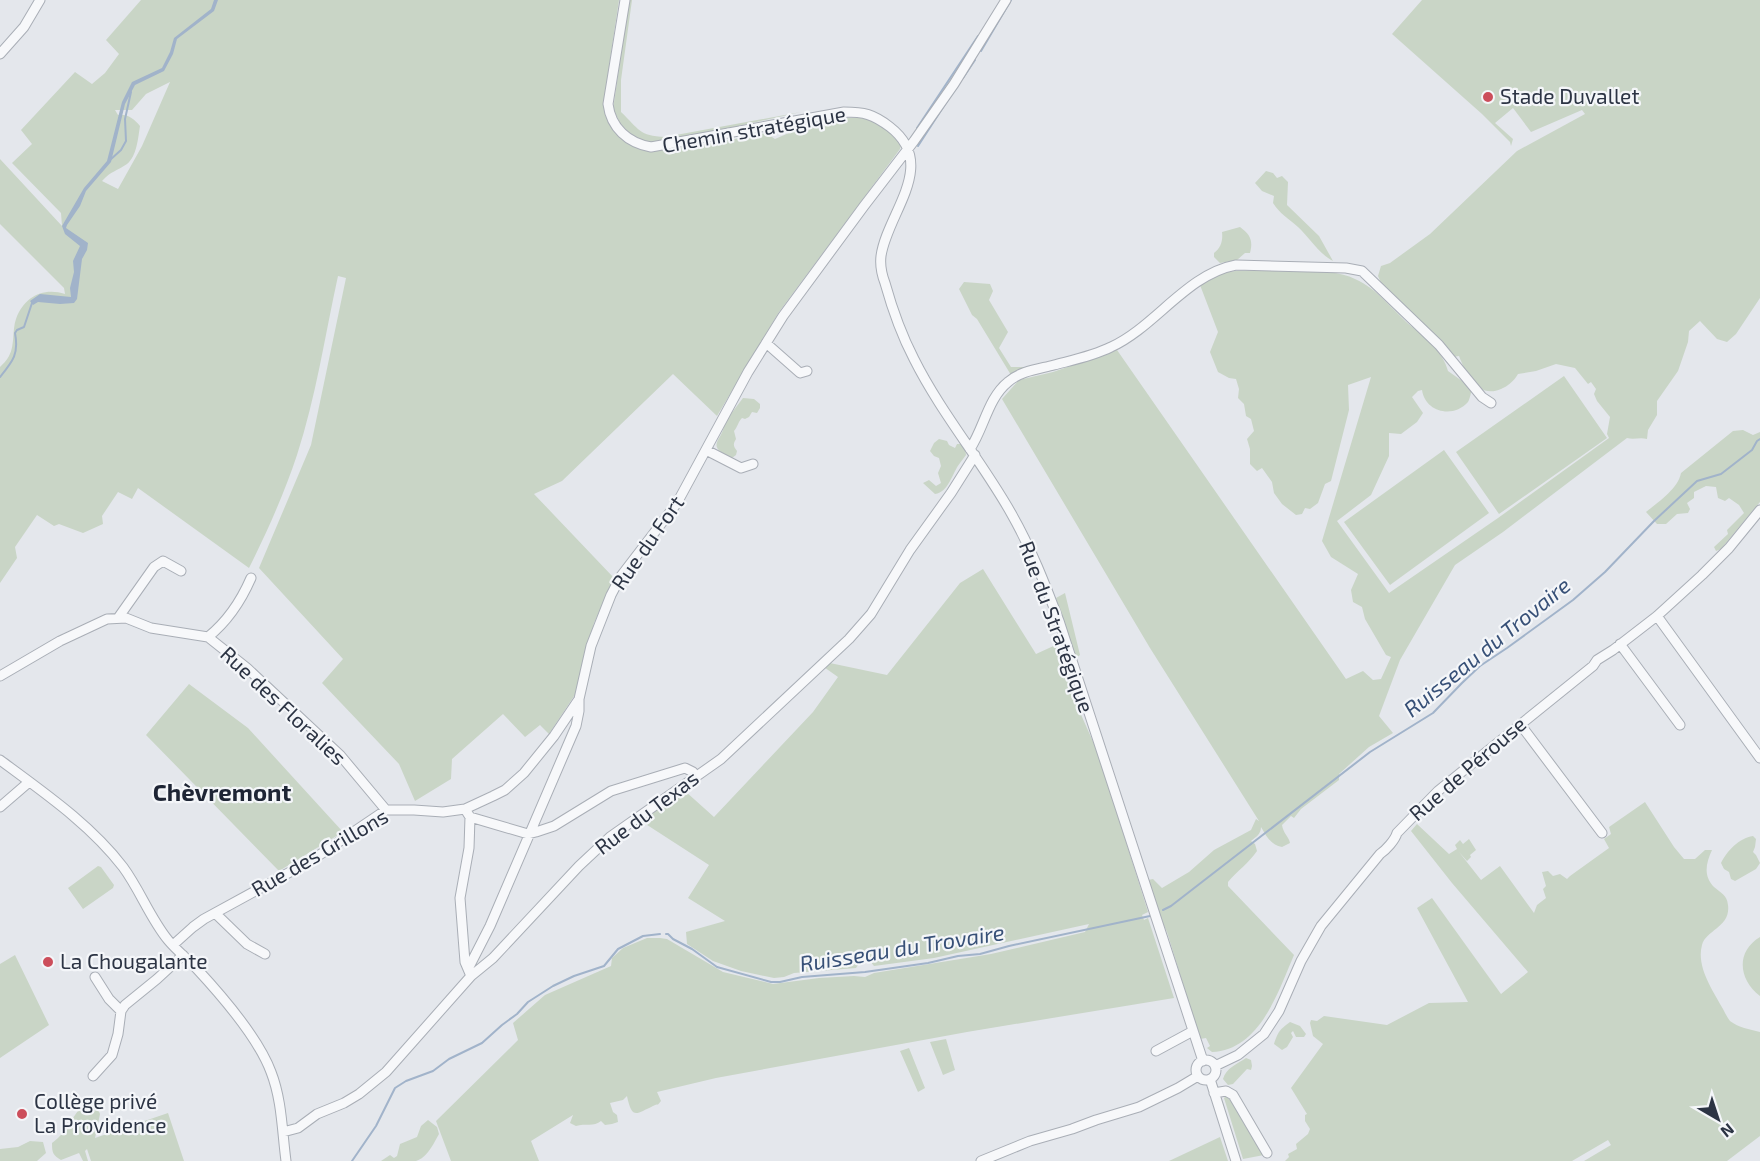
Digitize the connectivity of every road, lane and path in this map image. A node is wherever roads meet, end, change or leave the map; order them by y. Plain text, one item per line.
1 (40, 0) edge
2 (625, 0) edge
3 (1006, 0) edge
4 (0, 54) edge
5 (908, 148) junction
6 (890, 171) junction
7 (908, 180) junction
8 (766, 343) junction
9 (807, 372) dead end
10 (1491, 403) dead end
11 (706, 450) junction
12 (972, 452) junction
13 (753, 464) dead end
14 (1760, 510) edge
15 (181, 571) dead end
16 (251, 578) dead end
17 (1657, 616) junction
18 (118, 618) junction
19 (208, 637) junction
20 (1620, 644) junction
21 (0, 676) edge
22 (579, 699) junction
23 (1520, 724) junction
24 (1680, 725) dead end
25 (1760, 758) edge
26 (0, 760) edge
27 (696, 777) junction
28 (29, 782) junction
29 (0, 807) edge
30 (386, 810) junction
31 (468, 813) junction
32 (1602, 833) dead end
33 (528, 834) junction
34 (215, 913) junction
35 (173, 945) junction
36 (265, 954) dead end
37 (183, 955) junction
38 (470, 973) junction
39 (96, 977) dead end
40 (122, 1011) junction
41 (1193, 1031) junction
42 (1156, 1051) dead end
43 (1203, 1060) junction
44 (1215, 1066) junction
45 (93, 1076) dead end
46 (1198, 1076) junction
47 (1210, 1079) junction
48 (1214, 1093) junction
49 (283, 1132) junction
50 (1267, 1153) dead end
51 (286, 1161) edge
52 (981, 1161) edge
53 (1236, 1161) edge

1 - 4 street
2 - 5 street, Chemin stratégique
3 - 5 street, Rue du Fort
5 - 6 street, Rue du Fort
5 - 7 street, Rue du Stratégique
6 - 7 street
6 - 8 street, Rue du Fort
7 - 12 street, Rue du Stratégique
8 - 9 street
8 - 11 street, Rue du Fort
10 - 12 street, Rue du Texas
11 - 13 street
11 - 22 street, Rue du Fort
12 - 27 street, Rue du Texas
12 - 41 street, Rue du Stratégique
14 - 17 street, Rue de Pérouse
15 - 18 street
16 - 19 street
17 - 20 street, Rue de Pérouse
17 - 25 street
18 - 19 street, Rue des Floralies
18 - 21 street
19 - 30 street, Rue des Floralies
20 - 23 street, Rue de Pérouse
20 - 24 street
22 - 31 street, Rue des Grillons
22 - 33 street, Rue du Fort
23 - 32 street
23 - 44 street, Rue de Pérouse
26 - 28 street
27 - 33 street
27 - 38 street, Rue du Texas
28 - 29 street
28 - 35 street
30 - 31 street, Rue des Grillons
30 - 34 street, Rue des Grillons
31 - 33 street
31 - 38 street
33 - 38 street, Rue du Fort
34 - 35 street, Rue des Grillons
34 - 36 street
35 - 37 street
37 - 40 street
37 - 49 street
38 - 49 street, Rue du Texas
39 - 40 street
40 - 45 street
41 - 42 street
41 - 43 street, Rue du Stratégique
43 - 44 street
43 - 46 street
44 - 47 street
46 - 47 street
46 - 52 street
47 - 48 street
48 - 50 street
48 - 53 street
49 - 51 street

